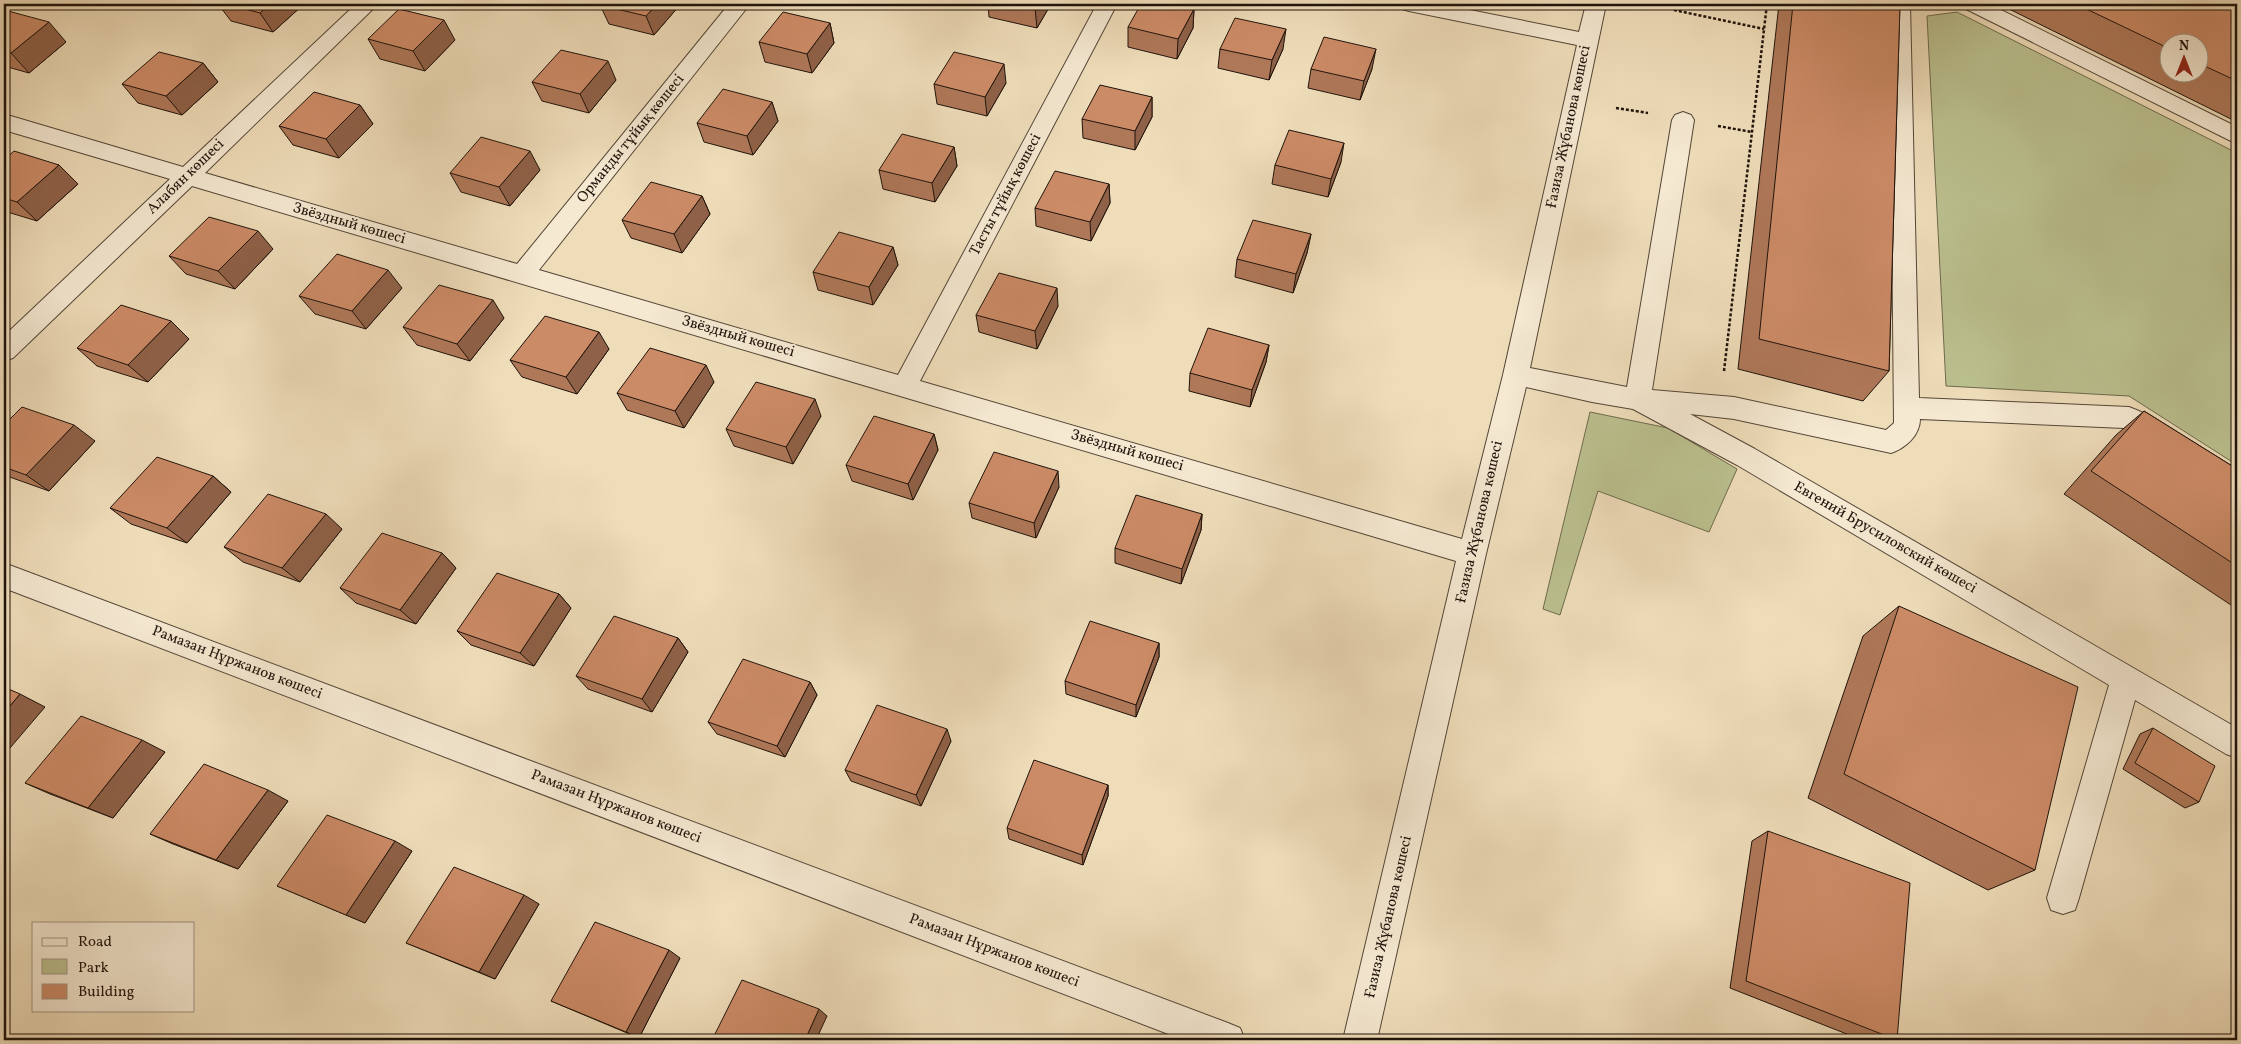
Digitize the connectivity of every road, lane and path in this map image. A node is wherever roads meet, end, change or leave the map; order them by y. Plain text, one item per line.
1 (368, 4) edge
2 (740, 4) edge
3 (1107, 4) edge
4 (1409, 4) edge
5 (1596, 4) edge
6 (1767, 4) edge
7 (1900, 4) edge
8 (1974, 4) edge
9 (1674, 10) dead end
10 (1764, 29) junction
11 (1588, 42) junction
12 (1683, 120) dead end
13 (4, 122) edge
14 (2237, 136) edge
15 (186, 176) junction
16 (521, 275) junction
17 (4, 351) edge
18 (1516, 375) junction
19 (905, 386) junction
20 (1638, 399) junction
21 (1719, 406) junction
22 (1906, 408) junction
23 (2187, 455) edge
24 (1472, 554) junction
25 (4, 574) edge
26 (2126, 679) junction
27 (2237, 744) edge
28 (2063, 898) dead end
29 (1228, 1040) edge
30 (1360, 1040) edge

1 - 15 street, Алабян көшесі
2 - 16 street, Орманды тұйық көшесі
3 - 19 street, Тасты тұйық көшесі
4 - 11 street
5 - 11 street, Ғазиза Жұбанова көшесі
6 - 10 path
7 - 22 street
8 - 14 street
9 - 10 path
10 - 21 path
11 - 18 street, Ғазиза Жұбанова көшесі
12 - 20 street
13 - 15 street, Звёздный көшесі
15 - 16 street, Звёздный көшесі
15 - 17 street, Алабян көшесі
16 - 19 street, Звёздный көшесі
18 - 20 street, Евгений Брусиловский көшесі
18 - 24 street, Ғазиза Жұбанова көшесі
19 - 24 street, Звёздный көшесі
20 - 21 street
20 - 26 street, Евгений Брусиловский көшесі
21 - 22 street
22 - 23 street
24 - 30 street, Ғазиза Жұбанова көшесі
25 - 29 street, Рамазан Нұржанов көшесі
26 - 27 street, Евгений Брусиловский көшесі
26 - 28 street

